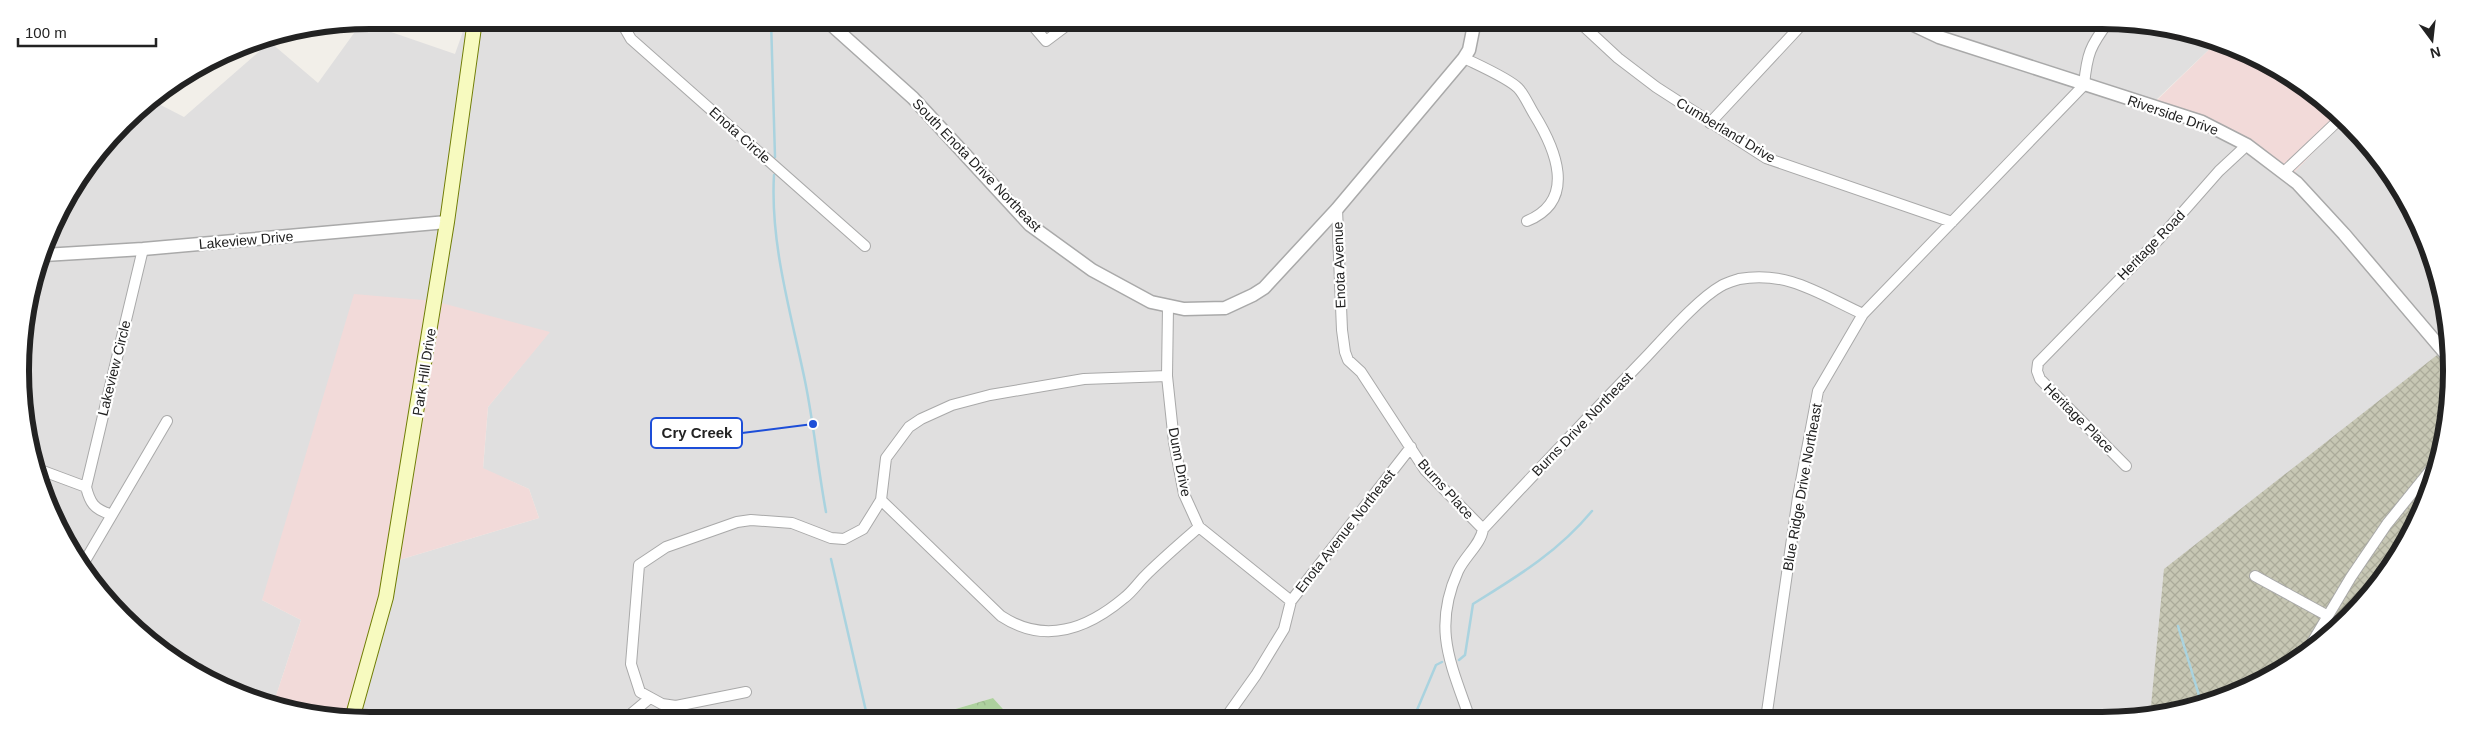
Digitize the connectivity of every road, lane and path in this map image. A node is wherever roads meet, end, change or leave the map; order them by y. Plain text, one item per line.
1 (474, 29) edge
2 (625, 29) edge
3 (836, 29) edge
4 (1036, 29) edge
5 (1062, 29) edge
6 (1473, 29) edge
7 (1587, 29) edge
8 (1798, 29) edge
9 (1922, 29) edge
10 (2103, 29) edge
11 (1464, 58) junction
12 (2084, 85) junction
13 (1710, 123) junction
14 (2336, 123) edge
15 (2247, 145) junction
16 (2284, 172) junction
17 (1336, 209) junction
18 (1527, 220) dead end
19 (447, 222) junction
20 (1952, 222) junction
21 (865, 246) dead end
22 (143, 249) junction
23 (49, 255) edge
24 (1168, 307) junction
25 (1863, 314) junction
26 (2054, 345) joint
27 (2443, 351) edge
28 (1168, 376) junction
29 (167, 421) dead end
30 (1411, 447) junction
31 (2126, 466) dead end
32 (44, 471) edge
33 (2427, 475) edge
34 (86, 487) junction
35 (881, 500) junction
36 (110, 514) junction
37 (1199, 527) junction
38 (1483, 529) junction
39 (86, 559) edge
40 (2255, 576) dead end
41 (1291, 601) junction
42 (2328, 616) junction
43 (2315, 638) edge
44 (746, 692) dead end
45 (650, 698) junction
46 (354, 712) edge
47 (633, 712) edge
48 (1230, 712) edge
49 (1468, 712) edge
50 (1767, 712) edge

1 - 19 main road, Park Hill Drive
2 - 21 street, Enota Circle
3 - 24 street, South Enota Drive Northeast
4 - 5 street
6 - 11 street, Enota Avenue
7 - 13 street, Cumberland Drive
8 - 13 street
9 - 12 street, Riverside Drive
10 - 12 street
11 - 17 street, Enota Avenue
11 - 18 street
12 - 15 street, Riverside Drive
12 - 20 street, Blue Ridge Drive Northeast
13 - 20 street, Cumberland Drive
14 - 16 street
15 - 16 street, Riverside Drive
15 - 26 street, Heritage Road
16 - 27 street, Riverside Drive
17 - 24 street, South Enota Drive Northeast
17 - 30 street, Enota Avenue
19 - 22 street, Lakeview Drive
19 - 46 main road, Park Hill Drive
20 - 25 street, Blue Ridge Drive Northeast
22 - 23 street, Lakeview Drive
22 - 34 street, Lakeview Circle
24 - 28 street, Dunn Drive
25 - 38 street, Burns Drive Northeast
25 - 50 street, Blue Ridge Drive Northeast
26 - 31 street, Heritage Place
28 - 35 street
28 - 37 street, Dunn Drive
29 - 36 street
30 - 38 street, Burns Place
30 - 41 street, Enota Avenue Northeast
32 - 34 street
33 - 42 street
34 - 36 street
35 - 37 street
35 - 45 street
36 - 39 street
37 - 41 street, Dunn Drive
38 - 49 street, Burns Drive Northeast
40 - 42 street
41 - 48 street, Enota Avenue Northeast
42 - 43 street
44 - 45 street
45 - 47 street

